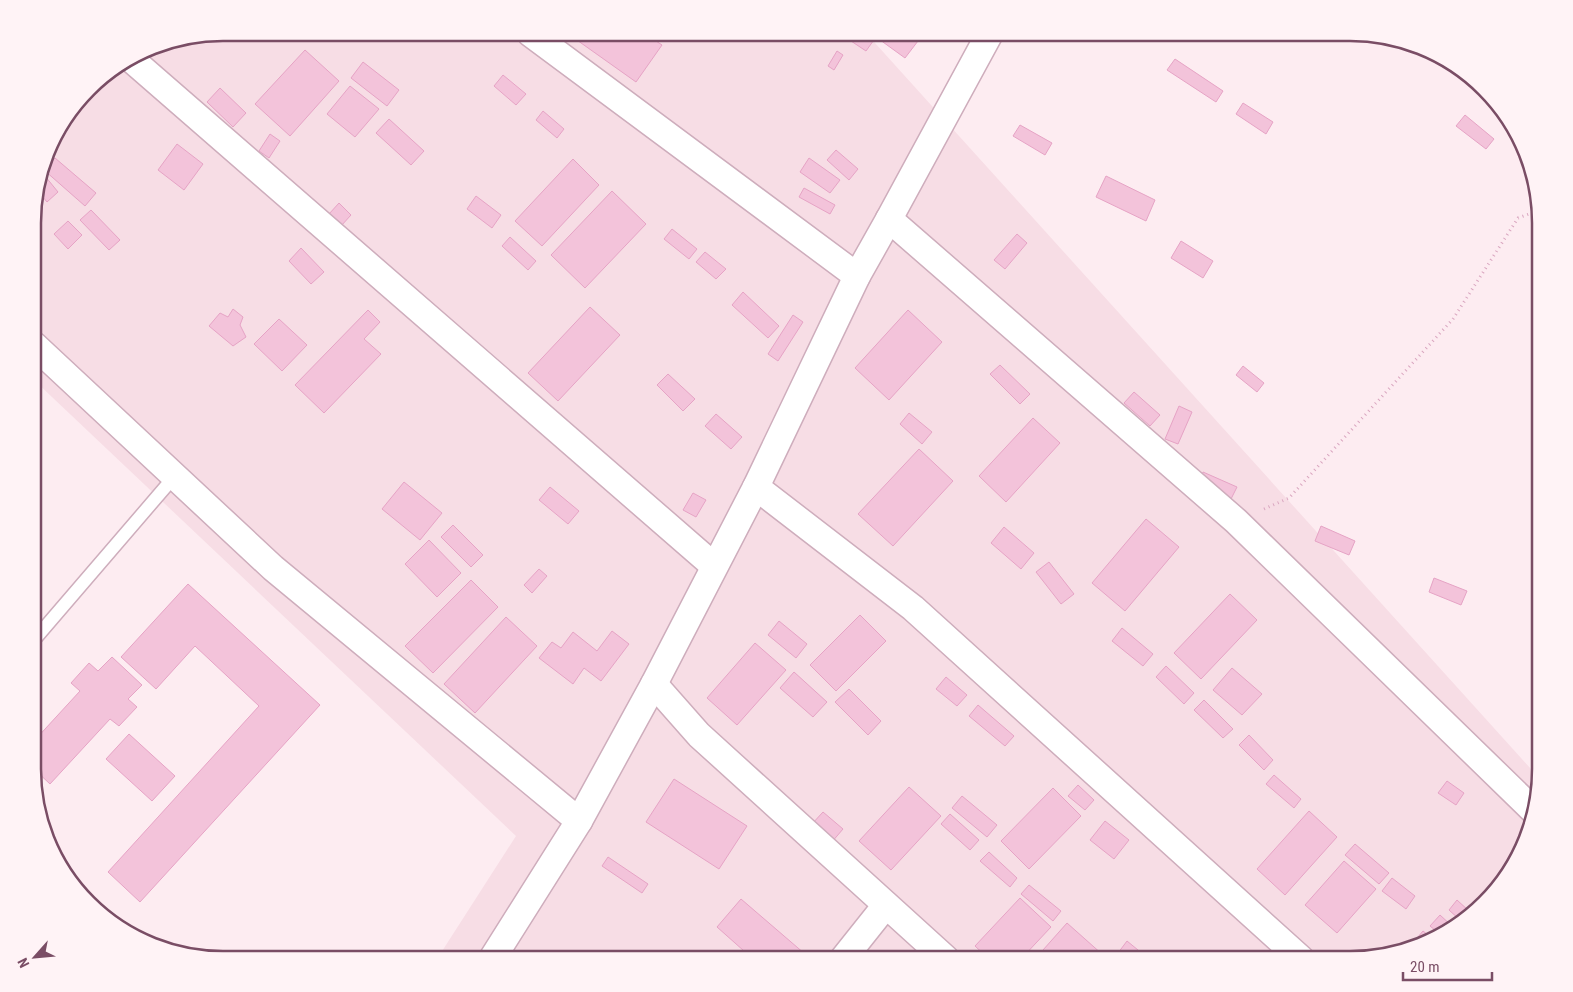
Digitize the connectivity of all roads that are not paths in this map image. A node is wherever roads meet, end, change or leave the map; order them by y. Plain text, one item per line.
1 (542, 41) edge
2 (985, 41) edge
3 (136, 64) edge
4 (889, 219) junction
5 (857, 276) junction
6 (41, 352) edge
7 (174, 478) junction
8 (756, 487) junction
9 (714, 566) junction
10 (41, 632) edge
11 (654, 684) junction
12 (1528, 805) edge
13 (579, 821) junction
14 (886, 905) junction
15 (497, 951) edge
16 (849, 951) edge
17 (937, 951) edge
18 (1292, 951) edge

1 - 5 street
2 - 4 street
3 - 9 street
4 - 5 street
4 - 12 street
5 - 8 street
6 - 7 street
7 - 10 lane
7 - 13 street
8 - 9 street
8 - 18 street
9 - 11 street
11 - 13 street
11 - 14 street
13 - 15 street
14 - 16 street
14 - 17 street

